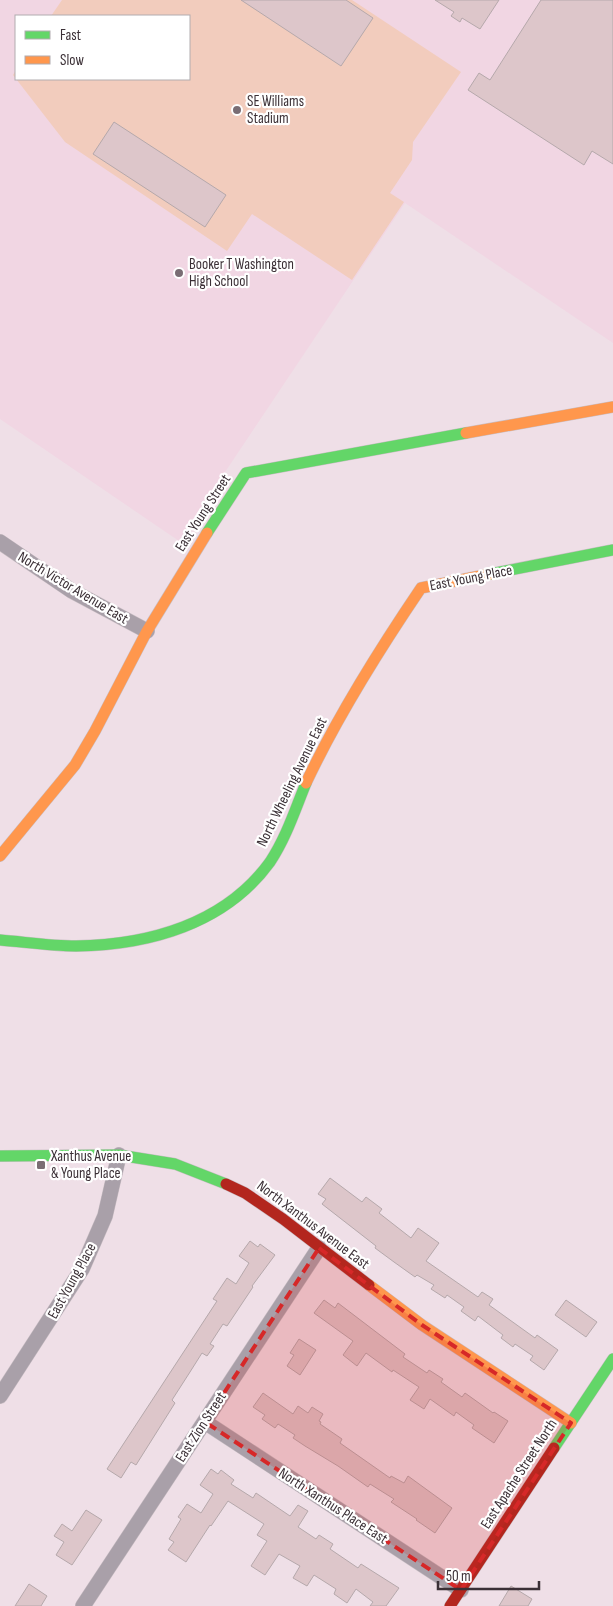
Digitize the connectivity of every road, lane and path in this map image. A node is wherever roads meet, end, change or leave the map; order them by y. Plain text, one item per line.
1 (613, 407) edge
2 (0, 542) edge
3 (613, 550) edge
4 (146, 631) junction
5 (371, 667) joint
6 (0, 856) edge
7 (0, 940) edge
8 (119, 1155) junction
9 (0, 1156) edge
10 (319, 1248) junction
11 (613, 1359) edge
12 (0, 1396) edge
13 (205, 1422) junction
14 (571, 1423) junction
15 (461, 1590) junction
16 (83, 1606) edge
17 (450, 1606) edge

1 - 4 street, East Young Street
2 - 4 street, North Victor Avenue East
3 - 5 street, East Young Place
4 - 6 street, East Young Street
5 - 7 street, North Wheeling Avenue East
8 - 9 street, North Xanthus Avenue East
8 - 10 street, North Xanthus Avenue East
8 - 12 street, East Young Place
10 - 13 street, East Zion Street
10 - 14 street, North Xanthus Avenue East
11 - 14 street, East Apache Street North
13 - 15 street, North Xanthus Place East
13 - 16 street, East Zion Street
14 - 15 street, East Apache Street North
15 - 17 street, East Apache Street North

